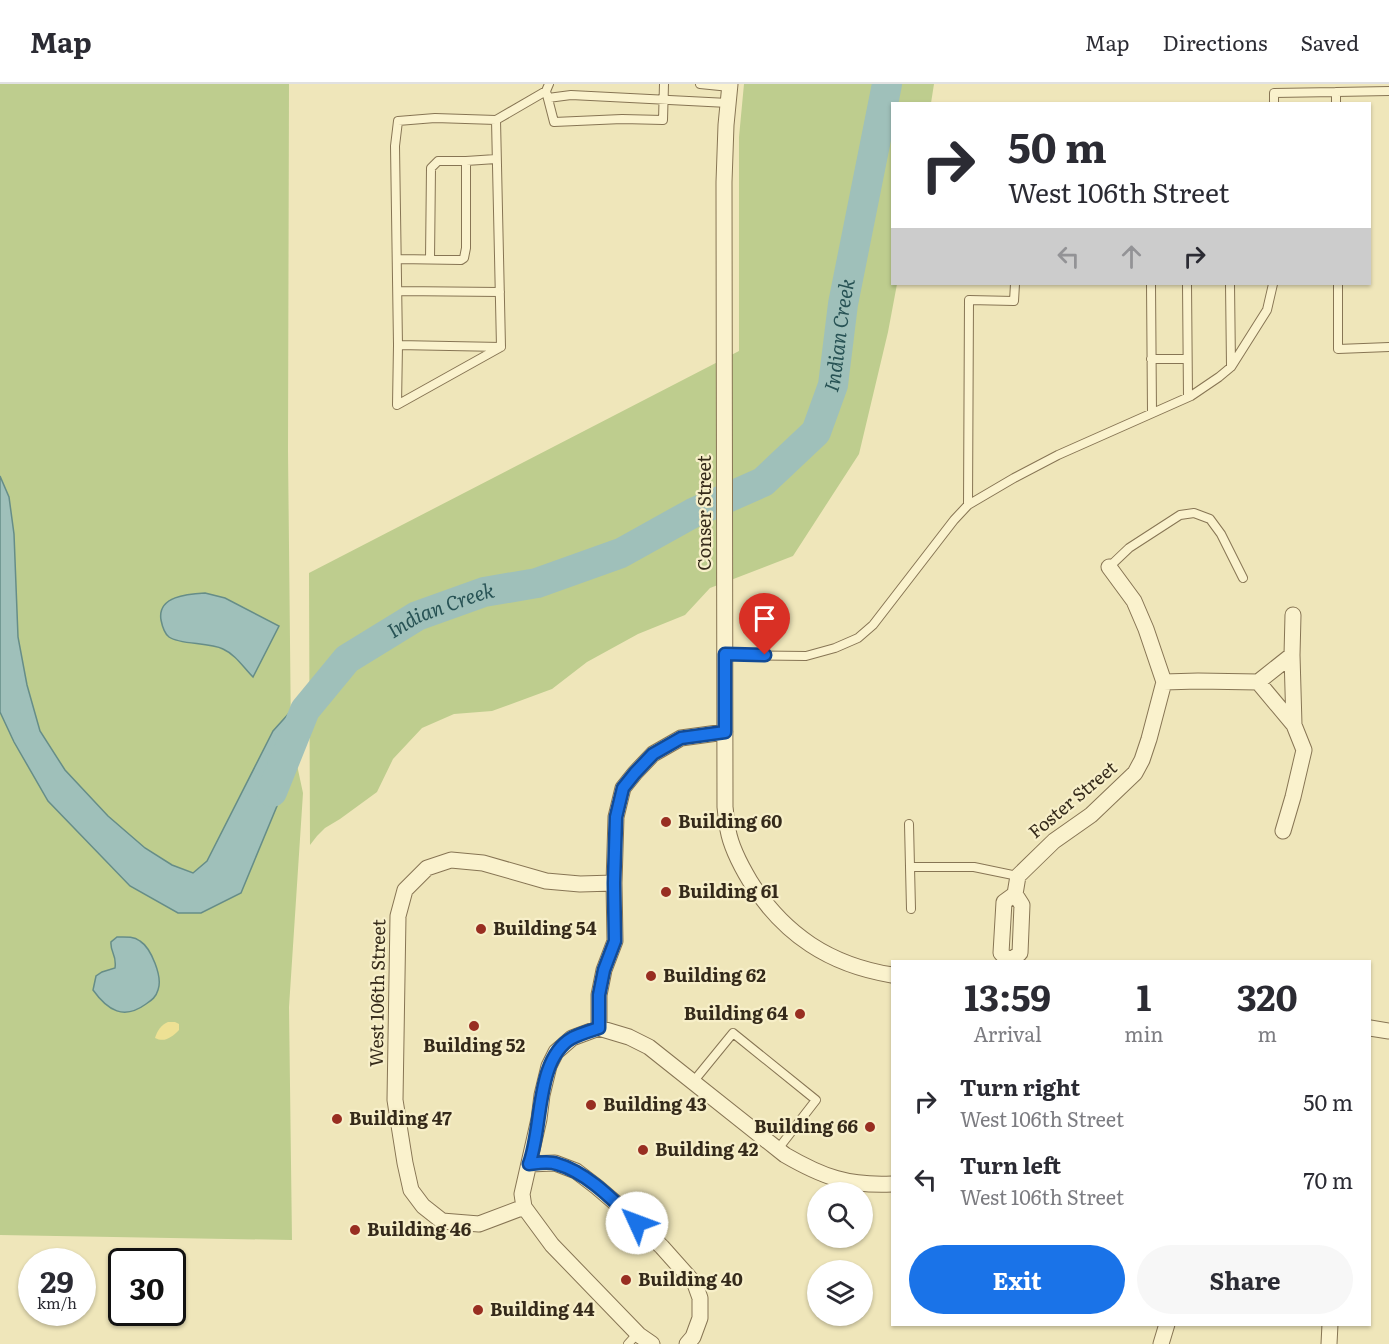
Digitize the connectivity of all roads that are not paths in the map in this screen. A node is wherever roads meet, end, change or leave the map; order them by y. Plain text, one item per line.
1 (664, 84) edge
2 (700, 84) edge
3 (730, 85) edge
4 (1274, 88) edge
5 (1365, 88) edge
6 (547, 91) edge
7 (1389, 91) edge
8 (1336, 92) junction
9 (664, 99) junction
10 (1336, 102) edge
11 (728, 103) junction
12 (496, 120) junction
13 (496, 159) junction
14 (466, 160) junction
15 (398, 259) junction
16 (430, 259) junction
17 (1015, 285) edge
18 (1151, 285) edge
19 (1186, 285) edge
20 (1230, 285) edge
21 (1273, 285) edge
22 (1338, 285) edge
23 (398, 291) junction
24 (500, 292) junction
25 (398, 345) junction
26 (501, 346) junction
27 (1389, 347) edge
28 (1151, 359) junction
29 (1187, 359) junction
30 (1231, 367) junction
31 (1188, 397) junction
32 (1152, 413) junction
33 (968, 505) junction
34 (1109, 567) joint
35 (1243, 578) dead end
36 (1293, 615) dead end
37 (725, 654) junction
38 (1292, 655) junction
39 (1164, 682) junction
40 (1258, 682) junction
41 (1294, 725) junction
42 (725, 732) junction
43 (909, 824) dead end
44 (1283, 831) dead end
45 (910, 867) junction
46 (1018, 876) junction
47 (614, 883) junction
48 (911, 909) dead end
49 (1011, 960) edge
50 (891, 975) edge
51 (599, 1028) junction
52 (1371, 1028) edge
53 (1389, 1031) edge
54 (693, 1082) junction
55 (778, 1149) junction
56 (529, 1164) junction
57 (891, 1184) edge
58 (524, 1207) junction
59 (1166, 1326) edge
60 (1330, 1326) edge
61 (633, 1339) edge
62 (652, 1344) edge
63 (687, 1344) edge
64 (1161, 1344) edge
65 (1329, 1344) edge

1 - 9 lane
2 - 3 lane
3 - 11 street, Conser Street
4 - 8 lane
5 - 7 lane
5 - 8 lane
6 - 9 lane
6 - 9 lane
6 - 12 lane
8 - 10 lane
9 - 11 lane
11 - 37 street, Conser Street
12 - 13 lane
12 - 15 lane
13 - 14 lane
13 - 24 lane
14 - 16 lane
14 - 16 lane
15 - 16 lane
15 - 23 lane
17 - 33 lane
18 - 28 lane
19 - 29 lane
20 - 30 lane
21 - 30 lane
22 - 27 lane
23 - 24 lane
23 - 25 lane
24 - 26 lane
25 - 26 lane
25 - 26 lane
28 - 29 lane
28 - 32 lane
29 - 31 lane
30 - 31 lane
31 - 32 lane
32 - 33 lane
33 - 37 lane
34 - 35 lane
34 - 39 street
36 - 38 street
37 - 42 street, Conser Street
38 - 40 street
38 - 41 street
39 - 40 street
39 - 46 street, Foster Street
40 - 41 street
41 - 44 street
42 - 47 street
42 - 50 street, Conser Street
43 - 45 lane
45 - 46 lane
45 - 48 lane
46 - 49 street
47 - 51 street
47 - 58 street, West 106th Street
51 - 54 street
51 - 56 street
52 - 53 street
54 - 55 street
54 - 55 lane
55 - 57 street
56 - 58 street
56 - 63 street
58 - 61 street
59 - 64 street
60 - 65 street
61 - 62 street

